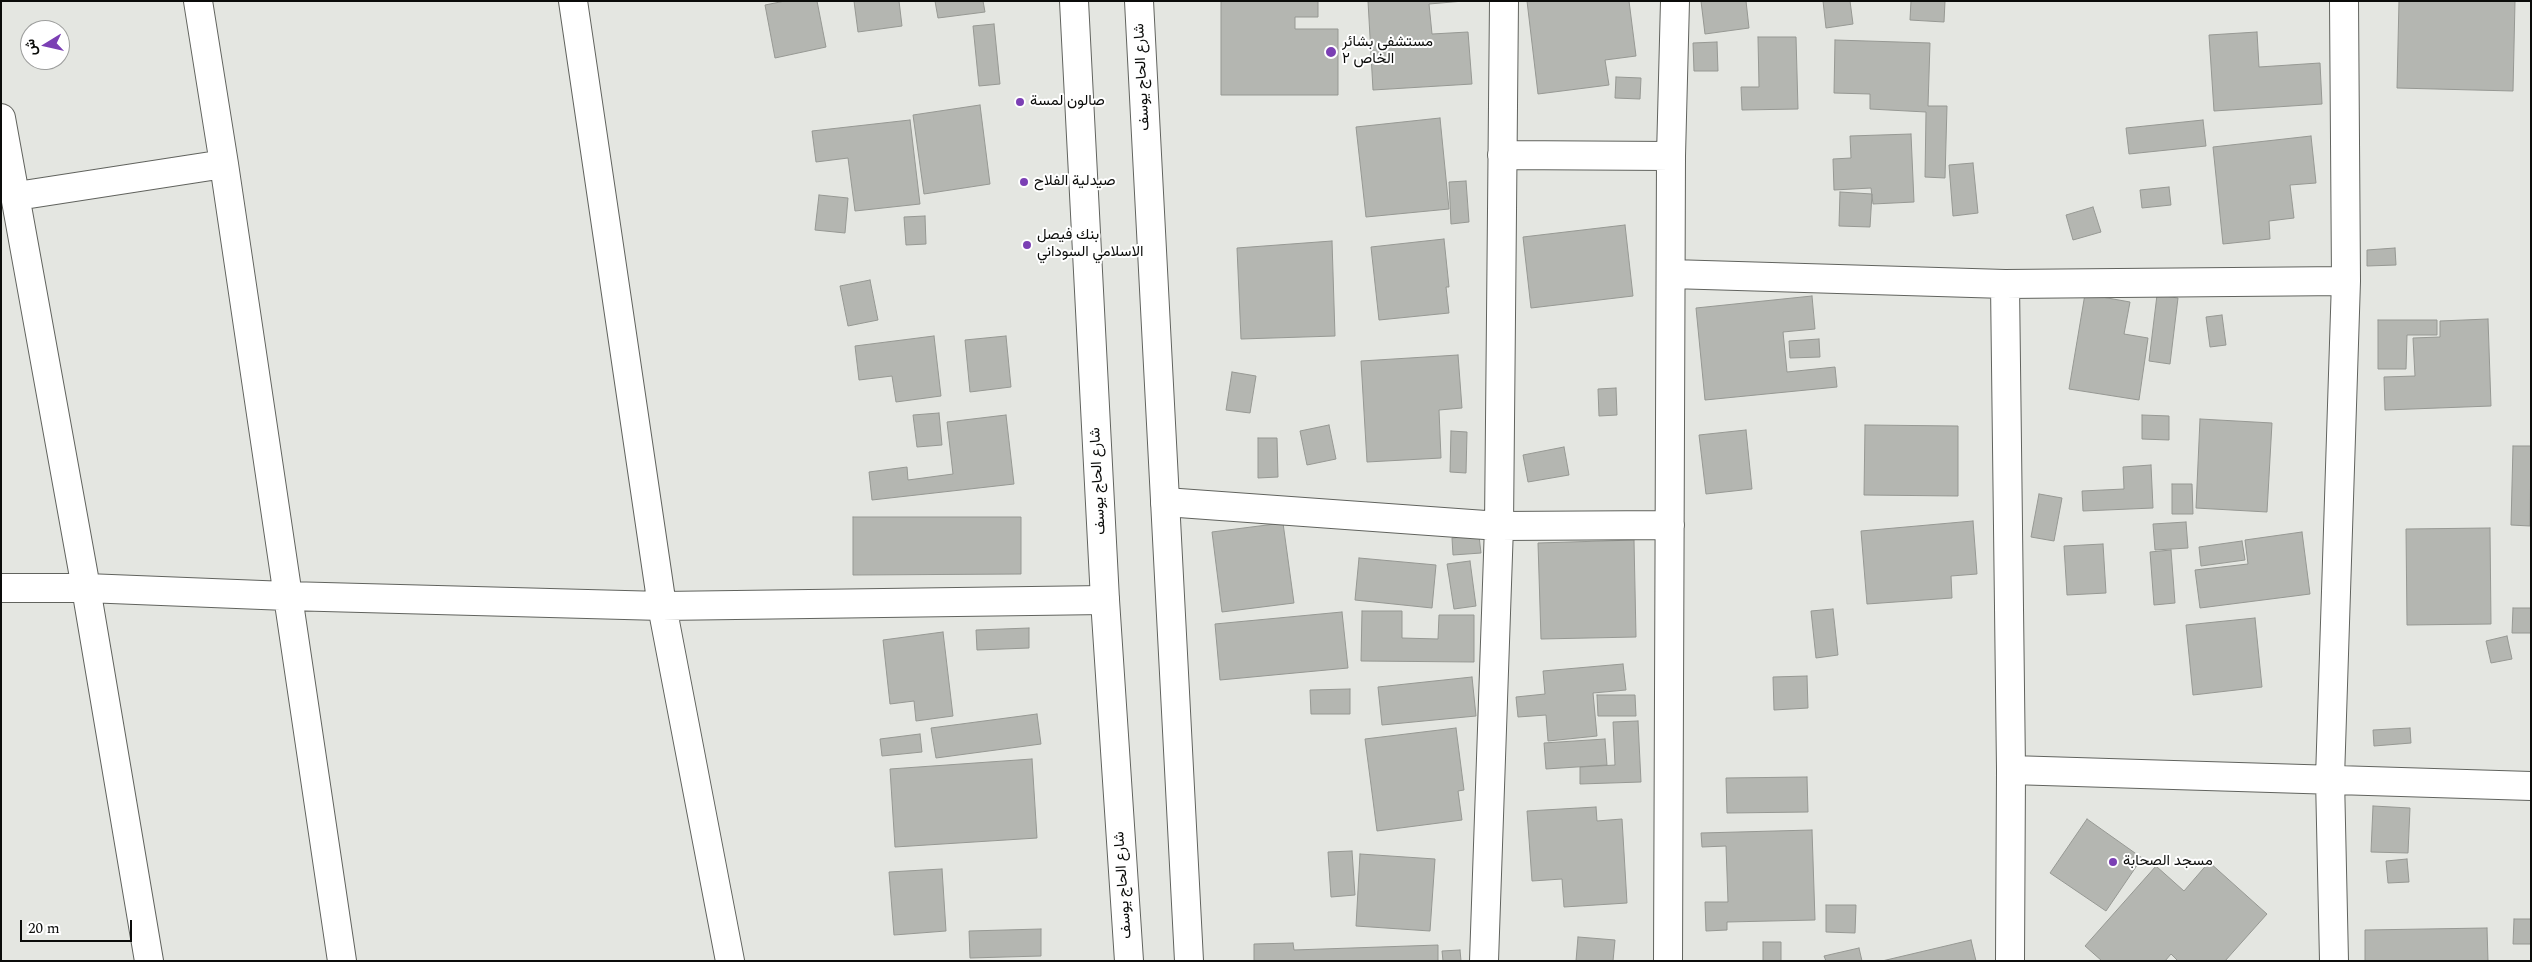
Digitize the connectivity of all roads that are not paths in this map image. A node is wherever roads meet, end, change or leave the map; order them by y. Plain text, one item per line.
1 (198, 1) edge
2 (573, 1) edge
3 (1074, 1) edge
4 (1139, 1) edge
5 (1504, 1) edge
6 (1675, 1) edge
7 (2344, 1) edge
8 (1, 118) edge
9 (1502, 155) junction
10 (1671, 156) junction
11 (224, 164) junction
12 (17, 196) junction
13 (1671, 274) junction
14 (2346, 281) junction
15 (2005, 284) junction
16 (1165, 502) junction
17 (1670, 525) junction
18 (1499, 526) junction
19 (1, 588) edge
20 (86, 588) junction
21 (287, 596) junction
22 (1105, 600) junction
23 (662, 606) junction
24 (2011, 770) junction
25 (2330, 778) junction
26 (2531, 786) edge
27 (149, 961) edge
28 (342, 961) edge
29 (730, 961) edge
30 (1129, 961) edge
31 (1190, 961) edge
32 (1484, 961) edge
33 (1668, 961) edge
34 (2010, 961) edge
35 (2334, 961) edge

1 - 11 street
2 - 23 street
3 - 22 street, شارع الحاج يوسف
4 - 16 street, شارع الحاج يوسف
5 - 9 street
6 - 10 street
7 - 14 street
8 - 12 street
9 - 10 street
9 - 18 street
10 - 13 street
11 - 12 street
11 - 21 street
12 - 20 street
13 - 15 street
13 - 17 street
14 - 15 street
14 - 25 street
15 - 24 street
16 - 18 street
16 - 31 street, شارع الحاج يوسف
17 - 18 street
17 - 33 street
18 - 32 street
19 - 20 street
20 - 21 street
20 - 27 street
21 - 23 street
21 - 28 street
22 - 23 street
22 - 30 street, شارع الحاج يوسف
23 - 29 street
24 - 25 street
24 - 34 street
25 - 26 street
25 - 35 street

